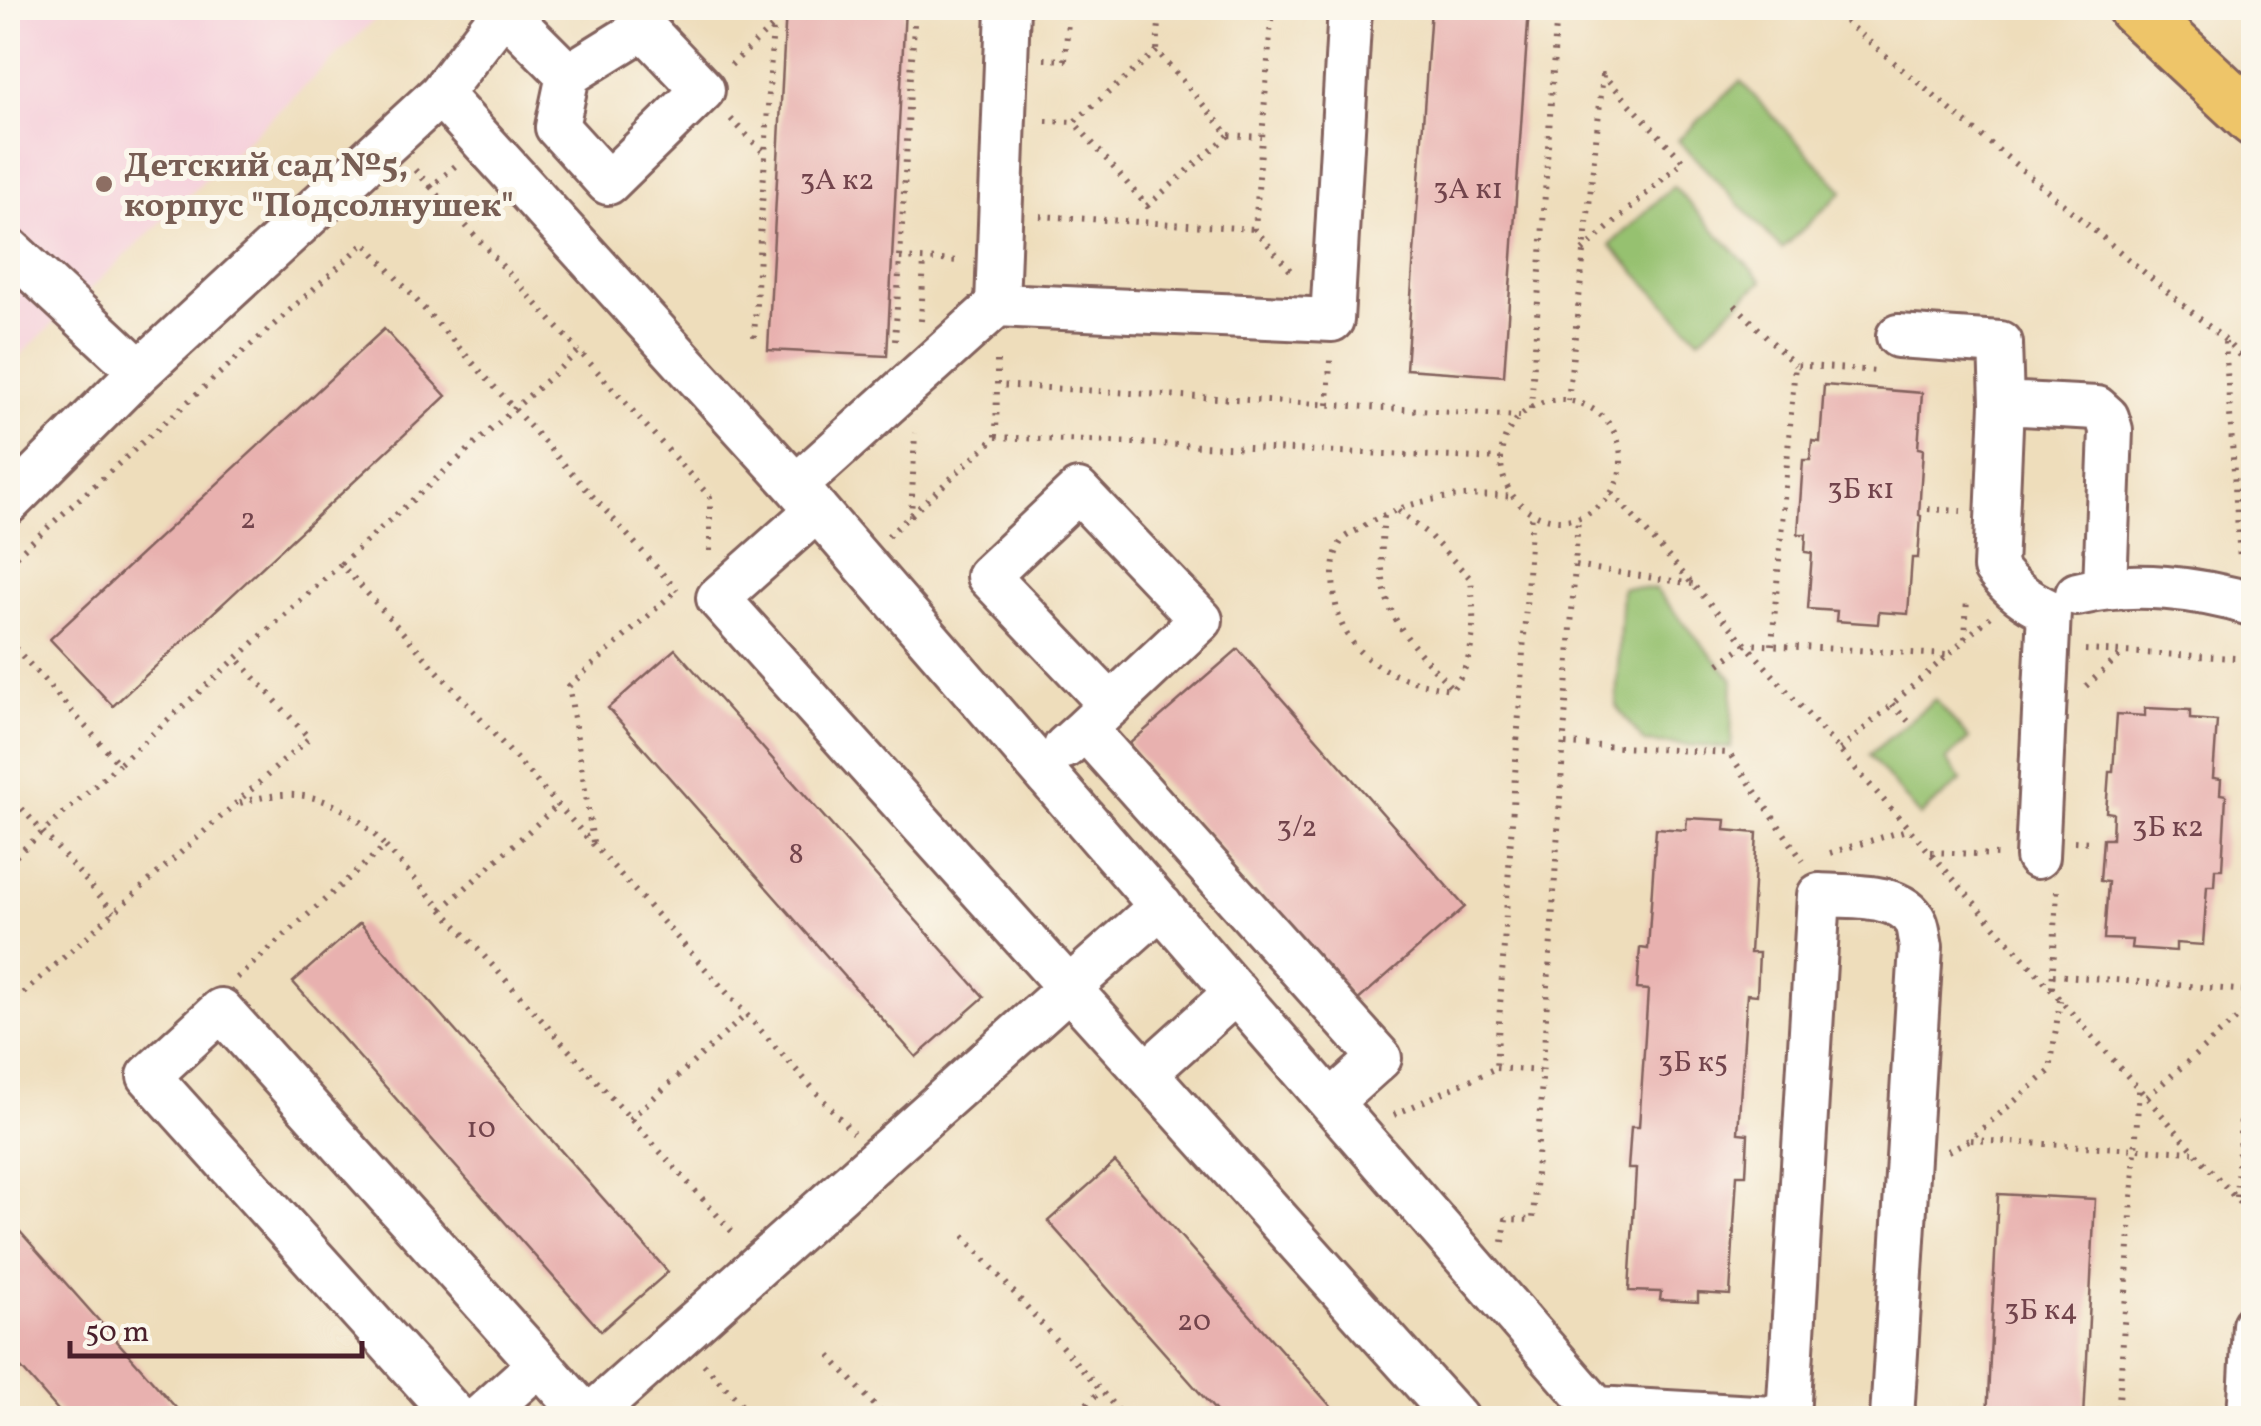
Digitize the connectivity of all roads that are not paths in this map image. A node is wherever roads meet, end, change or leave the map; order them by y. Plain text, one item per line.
1 (1008, 8) edge
2 (1350, 8) edge
3 (2134, 8) edge
4 (505, 9) edge
5 (568, 76) junction
6 (440, 94) junction
7 (2254, 120) edge
8 (8, 248) edge
9 (997, 284) junction
10 (1893, 354) road end
11 (140, 371) junction
12 (2002, 403) junction
13 (806, 498) junction
14 (8, 502) edge
15 (2105, 586) junction
16 (2248, 604) edge
17 (2049, 611) junction
18 (1098, 717) junction
19 (1041, 768) junction
20 (2048, 868) road end
21 (1160, 906) junction
22 (1069, 988) junction
23 (1236, 992) junction
24 (1146, 1073) junction
25 (1344, 1117) junction
26 (2254, 1325) edge
27 (539, 1364) junction
28 (1601, 1413) edge
29 (457, 1418) edge
30 (478, 1418) edge
31 (1456, 1418) edge
32 (1773, 1418) edge
33 (1788, 1418) edge
34 (1892, 1418) edge
35 (2249, 1418) edge

1 - 9 lane
2 - 9 lane
3 - 7 main road
4 - 5 lane
4 - 6 lane
5 - 5 lane
6 - 11 lane
6 - 13 lane
8 - 11 lane
9 - 13 lane
10 - 12 lane
11 - 14 lane
12 - 15 lane
12 - 17 lane
13 - 19 lane
13 - 22 lane
15 - 16 lane
15 - 17 lane
17 - 20 lane
18 - 18 lane
18 - 19 lane
18 - 25 lane
19 - 21 lane
21 - 22 lane
21 - 23 lane
22 - 24 lane
22 - 27 lane
23 - 24 lane
23 - 25 lane
24 - 31 lane
25 - 28 lane
26 - 35 lane
27 - 29 lane
27 - 30 lane
28 - 32 lane
33 - 34 lane

